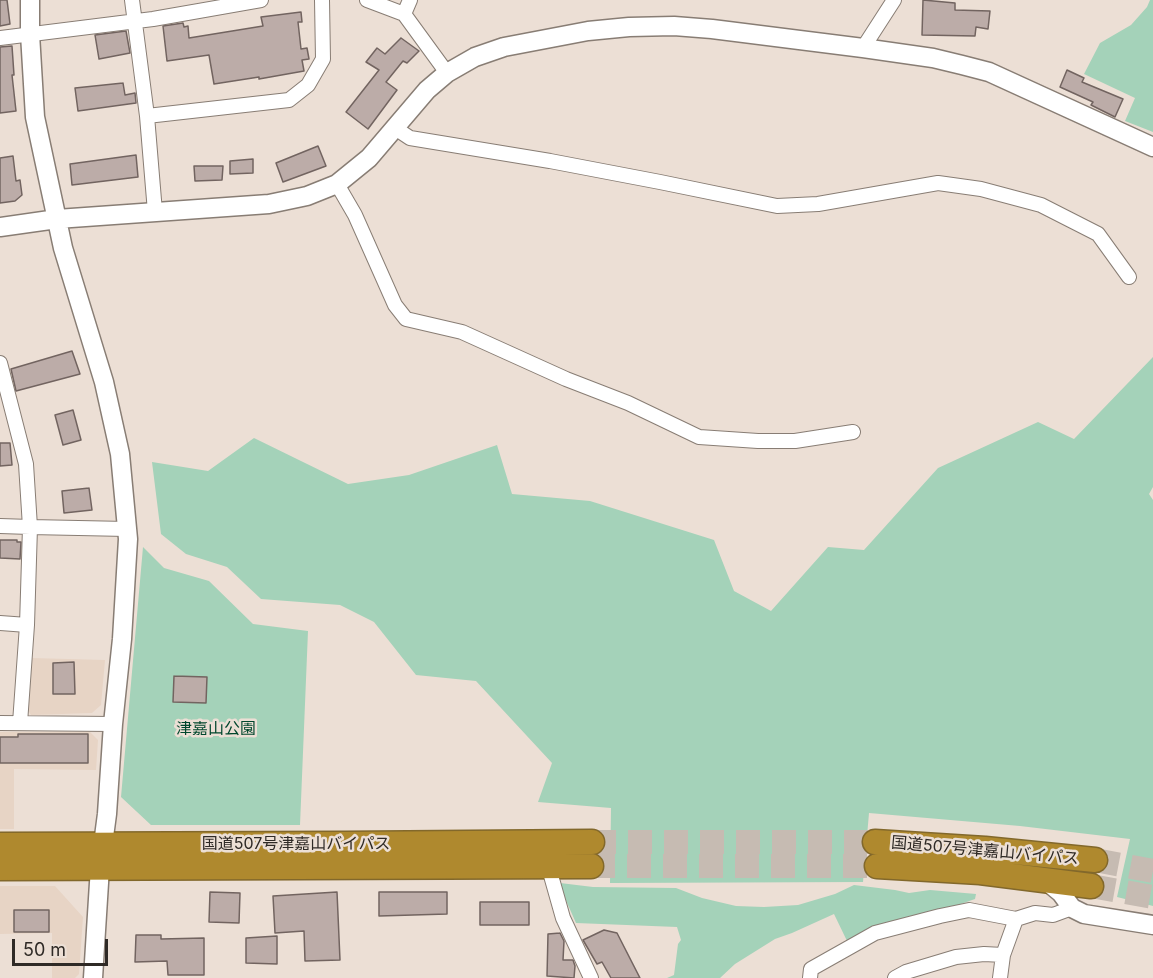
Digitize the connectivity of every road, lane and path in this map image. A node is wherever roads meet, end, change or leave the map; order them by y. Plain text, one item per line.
1 (30, 0) edge
2 (132, 0) edge
3 (261, 0) edge
4 (322, 0) edge
5 (367, 0) edge
6 (410, 0) edge
7 (894, 0) edge
8 (404, 14) junction
9 (135, 21) junction
10 (30, 34) junction
11 (0, 38) edge
12 (862, 48) junction
13 (447, 73) junction
14 (147, 116) junction
15 (395, 128) junction
16 (1153, 147) edge
17 (337, 184) junction
18 (155, 212) junction
19 (57, 219) junction
20 (0, 227) edge
21 (1129, 277) dead end
22 (0, 363) edge
23 (5, 405) edge
24 (853, 432) dead end
25 (0, 526) edge
26 (30, 527) junction
27 (127, 529) junction
28 (0, 623) edge
29 (27, 625) junction
30 (0, 723) edge
31 (20, 723) junction
32 (113, 724) junction
33 (592, 842) tunnel mouth
34 (0, 845) edge
35 (102, 856) junction
36 (1095, 860) tunnel mouth
37 (548, 866) junction
38 (591, 866) tunnel mouth
39 (0, 867) edge
40 (1044, 879) junction
41 (1091, 886) tunnel mouth
42 (1072, 908) junction
43 (1016, 919) junction
44 (1153, 926) edge
45 (1004, 955) junction
46 (93, 978) edge
47 (591, 978) edge
48 (810, 978) edge
49 (895, 978) edge
50 (1000, 978) edge

1 - 10 street
2 - 9 street
3 - 9 street
4 - 14 street
5 - 8 street
6 - 8 street
7 - 12 street
8 - 13 street
9 - 10 street
9 - 14 street
10 - 11 street
10 - 19 street
12 - 13 street
12 - 16 street
13 - 15 street
14 - 18 street
15 - 17 street
15 - 21 street
17 - 18 street
17 - 24 street
18 - 19 street
19 - 20 street
19 - 27 street
22 - 23 street
23 - 26 street
25 - 26 street
26 - 27 street
26 - 29 street
27 - 32 street
28 - 29 street
29 - 31 street
30 - 31 street
31 - 32 street
32 - 35 street
33 - 35 highway, 国道507号津嘉山バイパス
34 - 35 highway, 国道507号津嘉山バイパス
35 - 37 highway, 国道507号津嘉山バイパス
35 - 39 highway, 国道507号津嘉山バイパス
35 - 46 street
36 - 40 highway, 国道507号津嘉山バイパス
37 - 38 highway, 国道507号津嘉山バイパス
37 - 47 street
40 - 41 highway, 国道507号津嘉山バイパス
40 - 42 street
42 - 43 street
42 - 44 street
43 - 45 street
43 - 48 street
45 - 49 street
45 - 50 street

